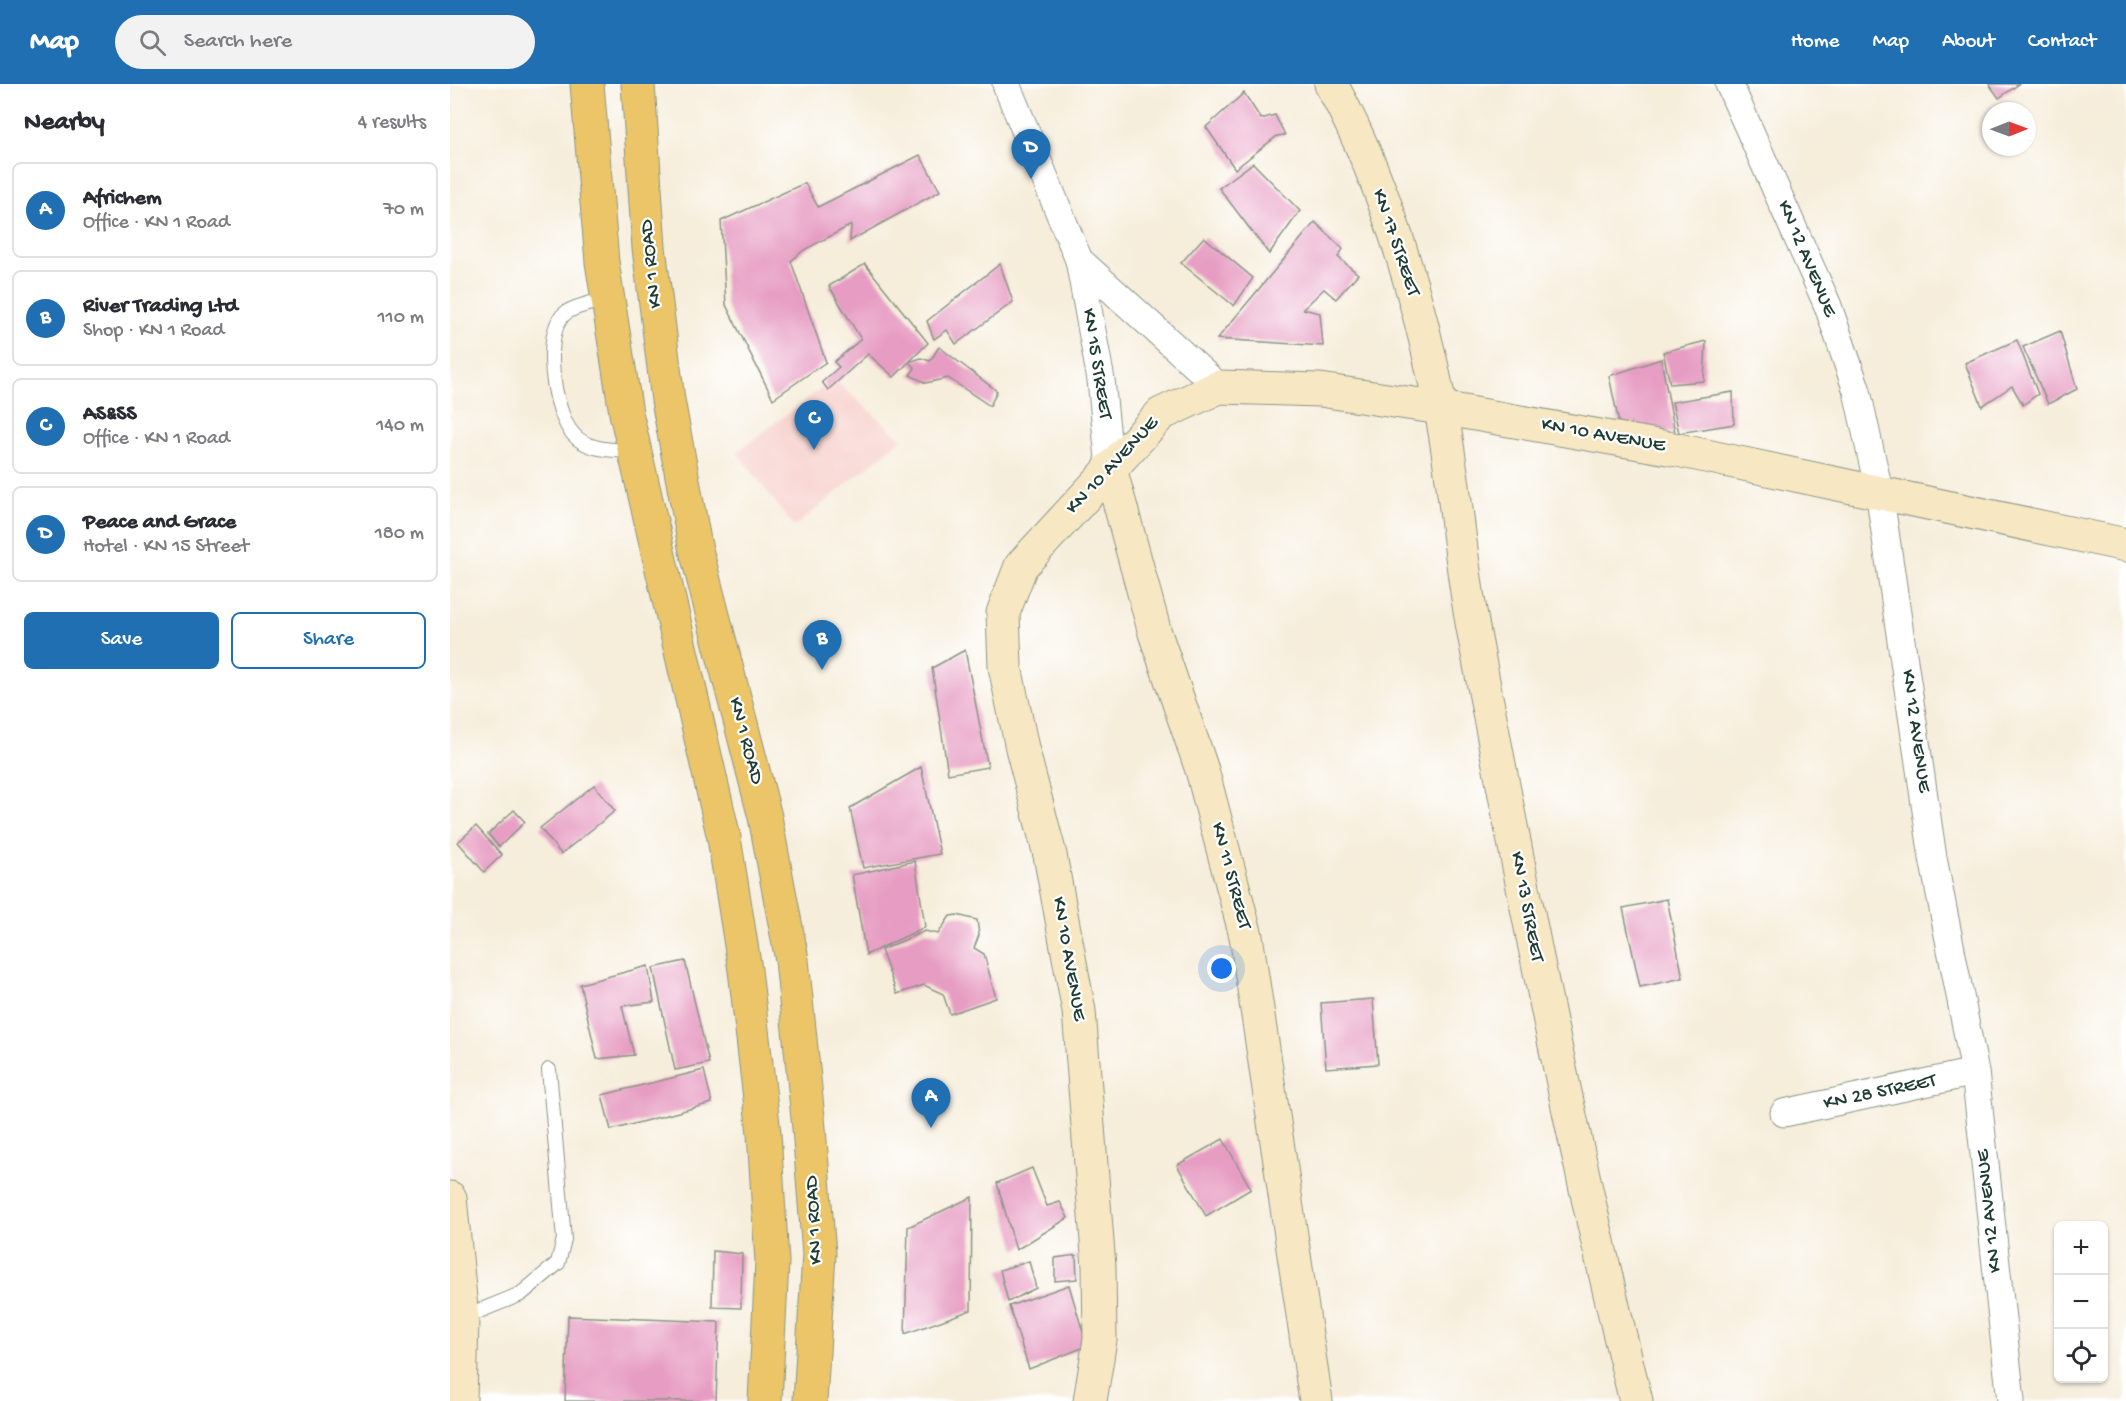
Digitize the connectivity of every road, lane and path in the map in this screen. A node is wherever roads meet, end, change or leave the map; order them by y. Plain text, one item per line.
1 (587, 84) edge
2 (638, 84) edge
3 (1006, 84) edge
4 (1331, 84) edge
5 (1729, 84) edge
6 (1078, 260) junction
7 (606, 298) junction
8 (1218, 387) junction
9 (1441, 408) junction
10 (634, 451) junction
11 (1110, 468) junction
12 (1879, 491) junction
13 (2126, 544) edge
14 (549, 1070) dead end
15 (1975, 1072) junction
16 (1784, 1113) dead end
17 (450, 1198) edge
18 (462, 1318) junction
19 (460, 1401) edge
20 (765, 1401) edge
21 (810, 1401) edge
22 (1090, 1401) edge
23 (1316, 1401) edge
24 (1636, 1401) edge
25 (2011, 1401) edge

1 - 7 highway, KN 1 ROAD
2 - 21 highway, KN 1 ROAD
3 - 6 street, KN 15 STREET
4 - 9 street, KN 17 STREET
5 - 12 street, KN 12 AVENUE
6 - 8 street, KN 15 STREET
6 - 11 street, KN 15 STREET
7 - 10 highway, KN 1 ROAD
7 - 10 lane
8 - 9 street, KN 10 AVENUE
8 - 11 street, KN 10 AVENUE
9 - 12 street, KN 10 AVENUE
9 - 24 street, KN 13 STREET
10 - 20 highway, KN 1 ROAD
11 - 22 street, KN 10 AVENUE
11 - 23 street, KN 11 STREET
12 - 13 street, KN 10 AVENUE
12 - 15 street, KN 12 AVENUE
14 - 18 lane
15 - 16 street, KN 28 STREET
15 - 25 street, KN 12 AVENUE
17 - 18 street
18 - 19 street

